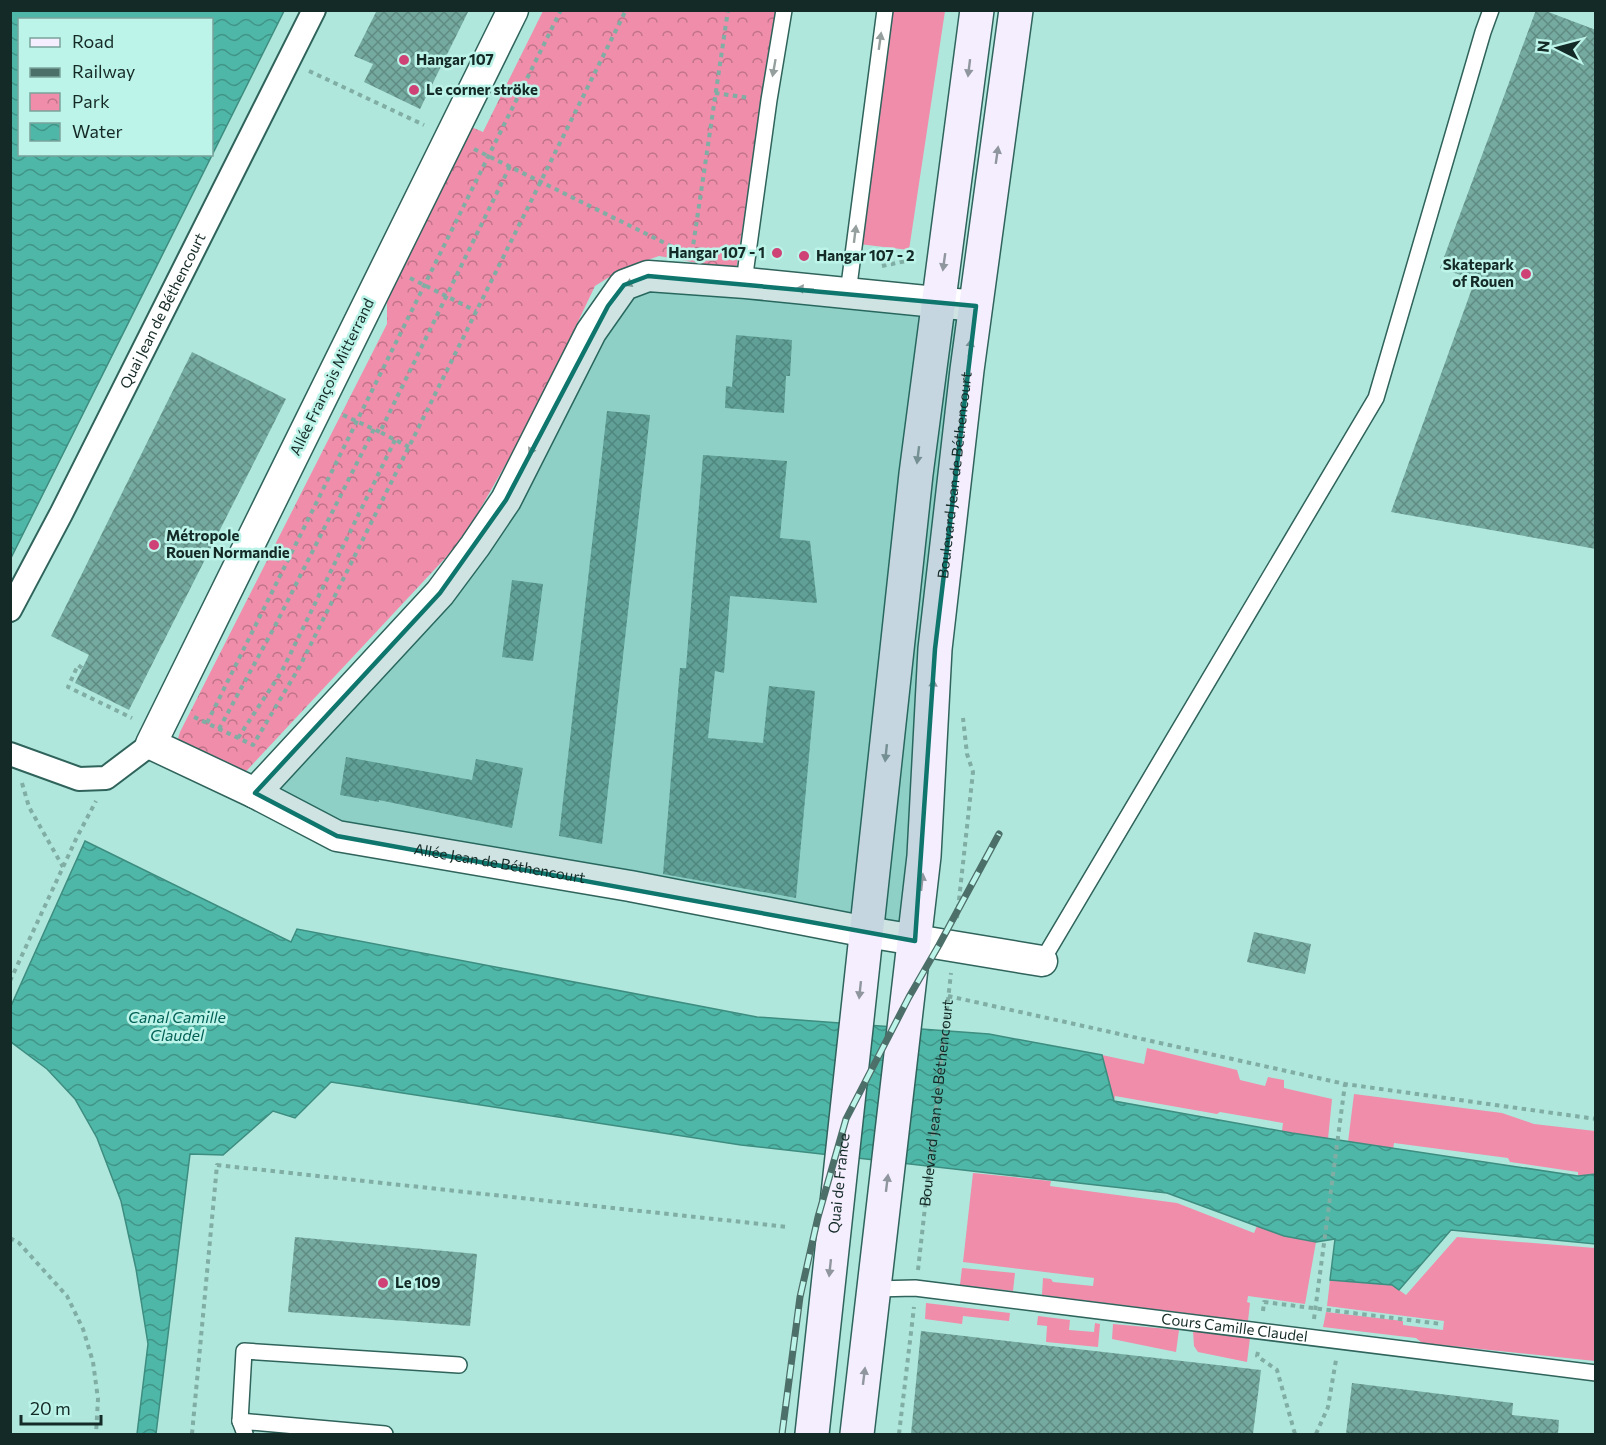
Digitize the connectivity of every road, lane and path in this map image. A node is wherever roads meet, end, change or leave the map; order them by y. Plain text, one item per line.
1 (314, 10) edge
2 (513, 10) edge
3 (561, 10) edge
4 (626, 10) edge
5 (784, 10) edge
6 (885, 10) edge
7 (977, 10) edge
8 (1016, 10) edge
9 (1491, 10) edge
10 (289, 61) junction
11 (715, 93) dead end
12 (759, 100) dead end
13 (450, 137) junction
14 (489, 156) junction
15 (510, 166) junction
16 (540, 181) junction
17 (387, 266) junction
18 (690, 279) junction
19 (746, 283) junction
20 (424, 285) junction
21 (848, 292) junction
22 (447, 296) junction
23 (939, 302) junction
24 (976, 306) junction
25 (476, 311) junction
26 (319, 404) junction
27 (357, 422) junction
28 (374, 429) junction
29 (380, 432) junction
30 (396, 440) junction
31 (409, 447) junction
32 (10, 610) edge
33 (82, 668) dead end
34 (170, 705) junction
35 (140, 711) dead end
36 (207, 723) junction
37 (219, 729) junction
38 (238, 738) junction
39 (151, 744) junction
40 (13, 755) edge
41 (973, 772) dead end
42 (106, 778) junction
43 (255, 793) junction
44 (63, 867) junction
45 (867, 932) junction
46 (915, 940) junction
47 (953, 946) junction
48 (1042, 961) joint
49 (10, 981) edge
50 (948, 996) junction
51 (1345, 1084) junction
52 (1596, 1119) edge
53 (788, 1227) dead end
54 (10, 1238) edge
55 (915, 1288) junction
56 (874, 1289) junction
57 (1264, 1302) dead end
58 (1316, 1308) junction
59 (1441, 1324) dead end
60 (1312, 1338) junction
61 (1257, 1356) dead end
62 (459, 1365) dead end
63 (1596, 1373) edge
64 (1333, 1380) dead end
65 (242, 1428) edge
66 (96, 1434) edge
67 (192, 1434) edge
68 (385, 1434) edge
69 (812, 1434) edge
70 (857, 1434) edge
71 (899, 1434) edge
72 (1294, 1434) edge
73 (1316, 1434) edge

1 - 10 street, Quai Jean de Béthencourt
2 - 13 street, Allée François Mitterrand
3 - 14 path
4 - 16 path
5 -> 19 lane
21 -> 6 lane
7 -> 23 main road
24 -> 8 main road, Boulevard Jean de Béthencourt
9 - 48 lane
10 - 13 path
10 - 32 street, Quai Jean de Béthencourt
11 - 12 path
13 - 14 path
13 - 17 street, Allée François Mitterrand
14 - 15 path
14 - 20 path
15 - 16 path
15 - 22 path
16 - 18 path
16 - 25 path
17 - 20 path
17 - 26 street, Allée François Mitterrand
18 - 19 street
18 -> 43 street
21 -> 19 street
20 - 22 path
20 - 27 path
21 - 23 street
22 - 25 path
22 - 29 path
23 - 24 street
23 -> 45 main road
46 -> 24 main road, Boulevard Jean de Béthencourt
25 - 31 path
26 - 27 path
26 - 34 street, Allée François Mitterrand
27 - 28 path
27 - 36 path
28 - 29 path
28 - 37 path
29 - 30 path
30 - 31 path
30 - 38 path
31 - 38 path
33 - 35 path
34 - 36 path
34 - 39 street, Allée François Mitterrand
36 - 37 path
37 - 38 path
39 - 42 street
39 - 43 street, Allée Jean de Béthencourt
40 - 42 street
40 - 44 path
41 - 47 path, Boulevard Jean de Béthencourt
42 - 44 path
43 - 45 street, Allée Jean de Béthencourt
44 - 49 path
45 - 46 street
45 -> 69 main road, Quai de France
46 - 47 street
56 -> 46 main road
47 - 48 street
47 - 50 path, Boulevard Jean de Béthencourt
50 - 51 path
50 - 55 path, Boulevard Jean de Béthencourt
51 - 52 path
51 - 58 path
53 - 67 path
54 - 66 path
55 - 56 lane, Cours Camille Claudel
55 - 60 lane, Cours Camille Claudel
55 - 71 path, Boulevard Jean de Béthencourt
70 -> 56 main road
57 - 58 path
58 - 59 path
58 - 60 path
60 - 63 lane, Cours Camille Claudel
61 - 72 path
62 - 65 lane
64 - 73 path
65 - 68 lane

